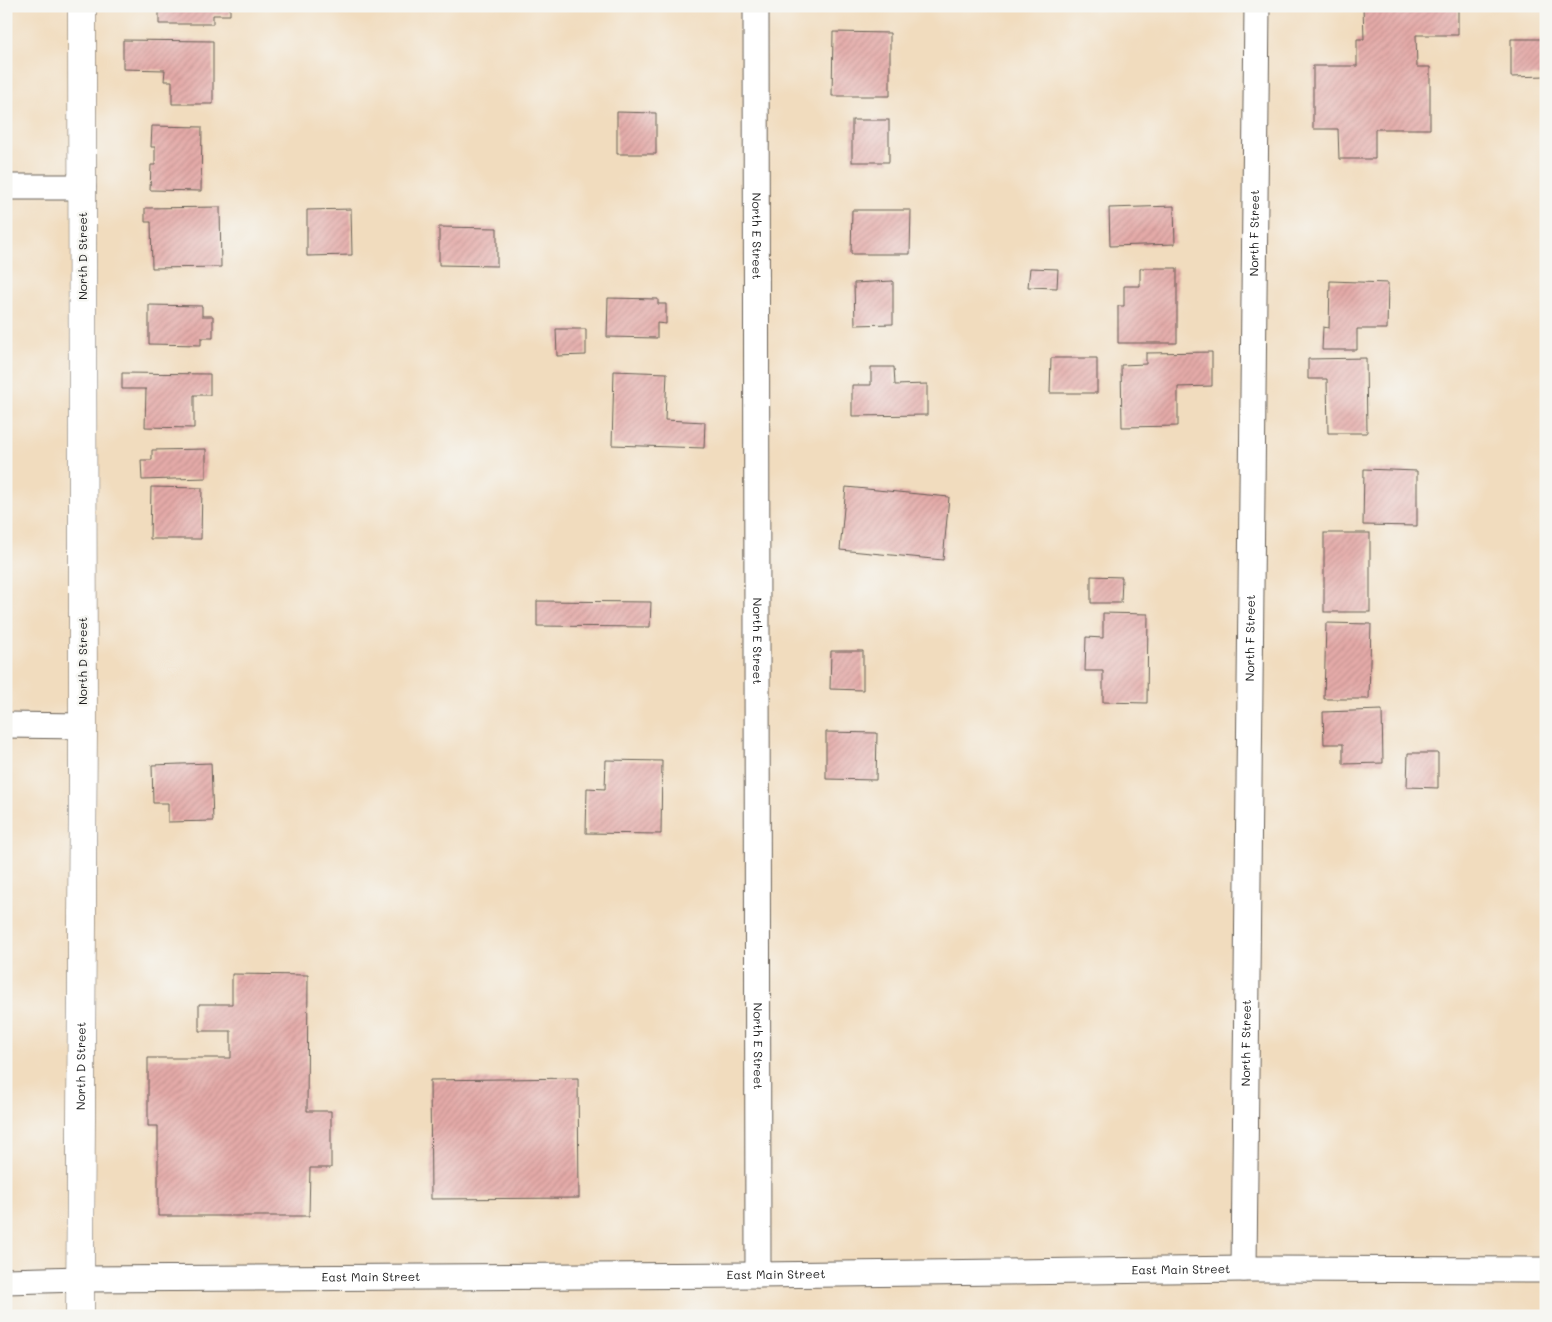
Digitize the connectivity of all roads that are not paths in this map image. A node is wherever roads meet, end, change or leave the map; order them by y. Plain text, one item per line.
1 (82, 6) edge
2 (756, 6) edge
3 (1257, 6) edge
4 (6, 187) edge
5 (83, 187) junction
6 (6, 725) edge
7 (83, 726) junction
8 (1244, 1268) junction
9 (1546, 1270) edge
10 (758, 1276) junction
11 (81, 1279) junction
12 (6, 1281) edge
13 (80, 1316) edge

1 - 5 street, North D Street
2 - 10 street, North E Street
3 - 8 street, North F Street
4 - 5 street
5 - 7 street, North D Street
6 - 7 street
7 - 11 street, North D Street
8 - 9 street, East Main Street
8 - 10 street, East Main Street
10 - 11 street, East Main Street
11 - 12 street, East Main Street
11 - 13 street, North D Street

